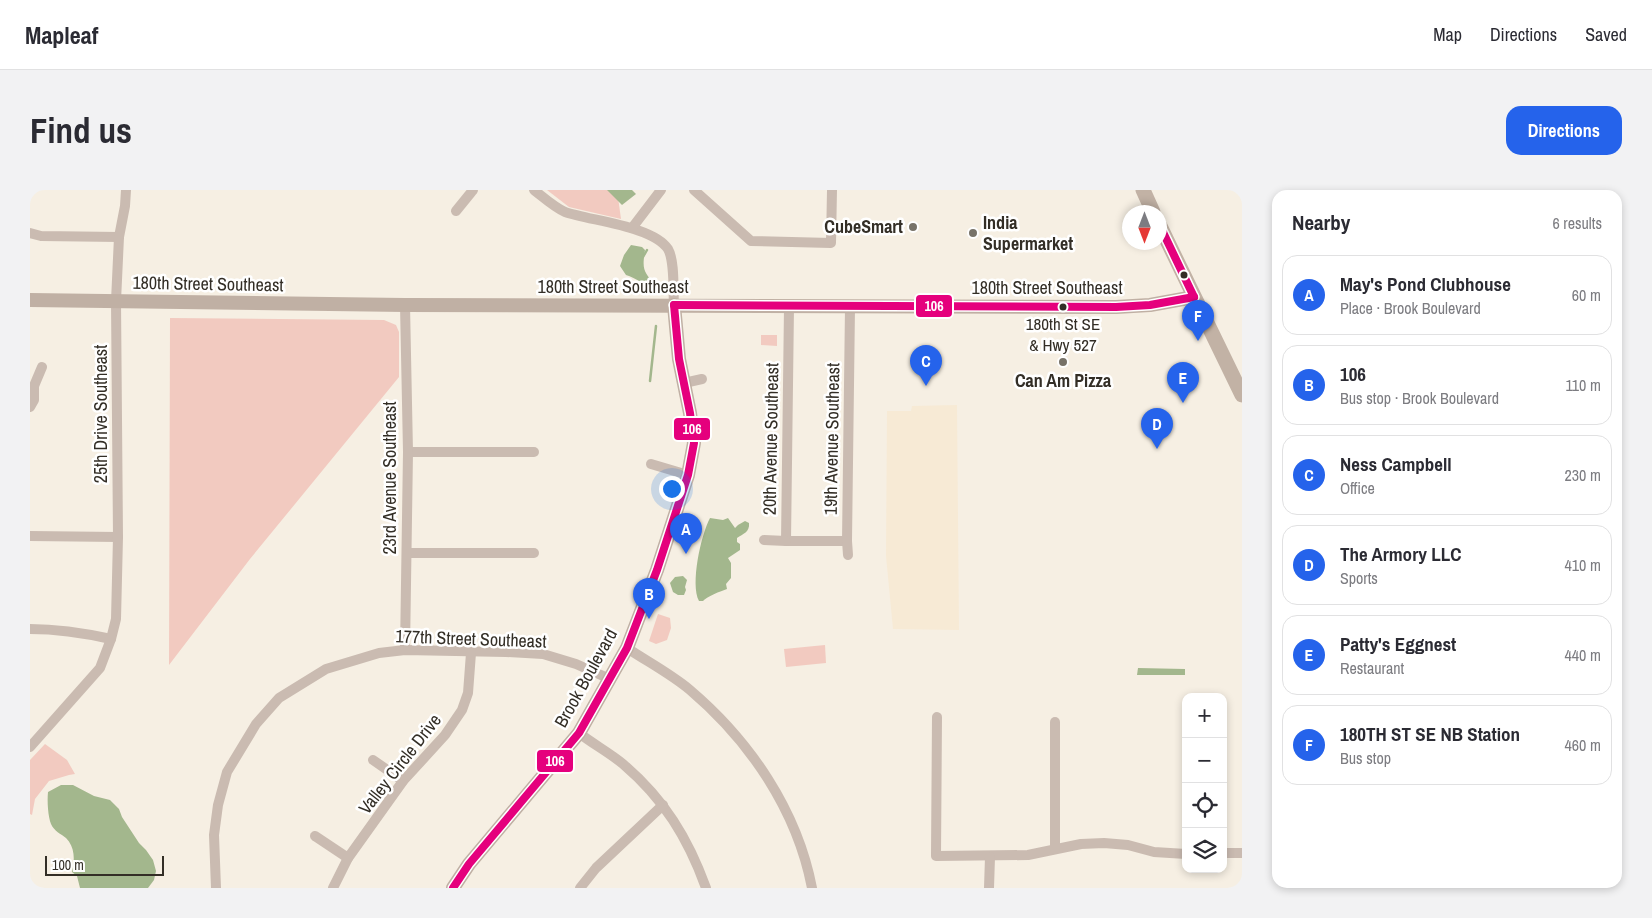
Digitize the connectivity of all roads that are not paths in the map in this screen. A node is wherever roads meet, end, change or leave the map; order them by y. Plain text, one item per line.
1 (126, 190) edge
2 (473, 190) edge
3 (534, 190) edge
4 (660, 190) edge
5 (694, 190) edge
6 (832, 190) edge
7 (1143, 190) edge
8 (1150, 205) edge
9 (456, 211) dead end
10 (632, 228) junction
11 (30, 233) edge
12 (119, 237) junction
13 (1167, 241) edge
14 (1194, 297) junction
15 (30, 300) edge
16 (116, 301) junction
17 (406, 306) junction
18 (674, 306) junction
19 (789, 307) junction
20 (850, 307) junction
21 (42, 367) dead end
22 (702, 379) dead end
23 (684, 383) junction
24 (1242, 395) edge
25 (30, 408) edge
26 (408, 452) junction
27 (534, 452) dead end
28 (651, 464) dead end
29 (688, 476) junction
30 (30, 536) edge
31 (118, 537) junction
32 (764, 540) dead end
33 (786, 541) junction
34 (817, 541) joint
35 (847, 541) junction
36 (407, 553) junction
37 (534, 553) dead end
38 (848, 555) dead end
39 (30, 629) edge
40 (111, 639) junction
41 (627, 648) junction
42 (405, 650) junction
43 (471, 653) junction
44 (610, 679) junction
45 (936, 717) dead end
46 (1054, 722) dead end
47 (579, 733) junction
48 (30, 748) edge
49 (373, 760) dead end
50 (403, 781) junction
51 (664, 805) junction
52 (315, 836) dead end
53 (1055, 849) junction
54 (1227, 853) edge
55 (1242, 853) edge
56 (1182, 854) edge
57 (990, 857) junction
58 (348, 858) junction
59 (216, 888) edge
60 (333, 888) edge
61 (453, 888) edge
62 (580, 888) edge
63 (706, 888) edge
64 (812, 888) edge
65 (989, 888) edge

1 - 12 street, 25th Drive Southeast
2 - 9 street
3 - 10 street
4 - 10 street
5 - 6 street
7 - 8 main road
10 - 18 street
11 - 12 street
12 - 16 street, 25th Drive Southeast
13 - 14 main road
14 - 20 street, 180th Street Southeast
14 - 24 main road
15 - 16 street, 180th Street Southeast
16 - 17 street, 180th Street Southeast
16 - 31 street, 25th Drive Southeast
17 - 18 street, 180th Street Southeast
17 - 26 street, 23rd Avenue Southeast
18 - 19 street, 180th Street Southeast
18 - 23 street, Brook Boulevard
19 - 20 street, 180th Street Southeast
19 - 33 street, 20th Avenue Southeast
20 - 35 street, 19th Avenue Southeast
21 - 25 street
22 - 23 street
23 - 29 street, Brook Boulevard
26 - 27 street
26 - 36 street, 23rd Avenue Southeast
28 - 29 street
29 - 41 street, Brook Boulevard
30 - 31 street
31 - 40 street, 25th Drive Southeast
32 - 33 street
33 - 34 street, 20th Avenue Southeast
34 - 35 street, 19th Avenue Southeast
35 - 38 street
36 - 37 street
36 - 42 street, 23rd Avenue Southeast
39 - 40 street
40 - 48 street, 25th Drive Southeast
41 - 44 street, Brook Boulevard
41 - 64 street
42 - 43 street, 177th Street Southeast
42 - 59 street, 177th Street Southeast
43 - 44 street, 177th Street Southeast
43 - 50 street, Valley Circle Drive
44 - 47 street, Brook Boulevard
45 - 57 street
46 - 53 street
47 - 51 street
47 - 61 street, Brook Boulevard
49 - 50 street
50 - 58 street, Valley Circle Drive
51 - 62 street
51 - 63 street
52 - 58 street
53 - 56 street
53 - 57 street
54 - 55 street
57 - 65 street
58 - 60 street, Valley Circle Drive

